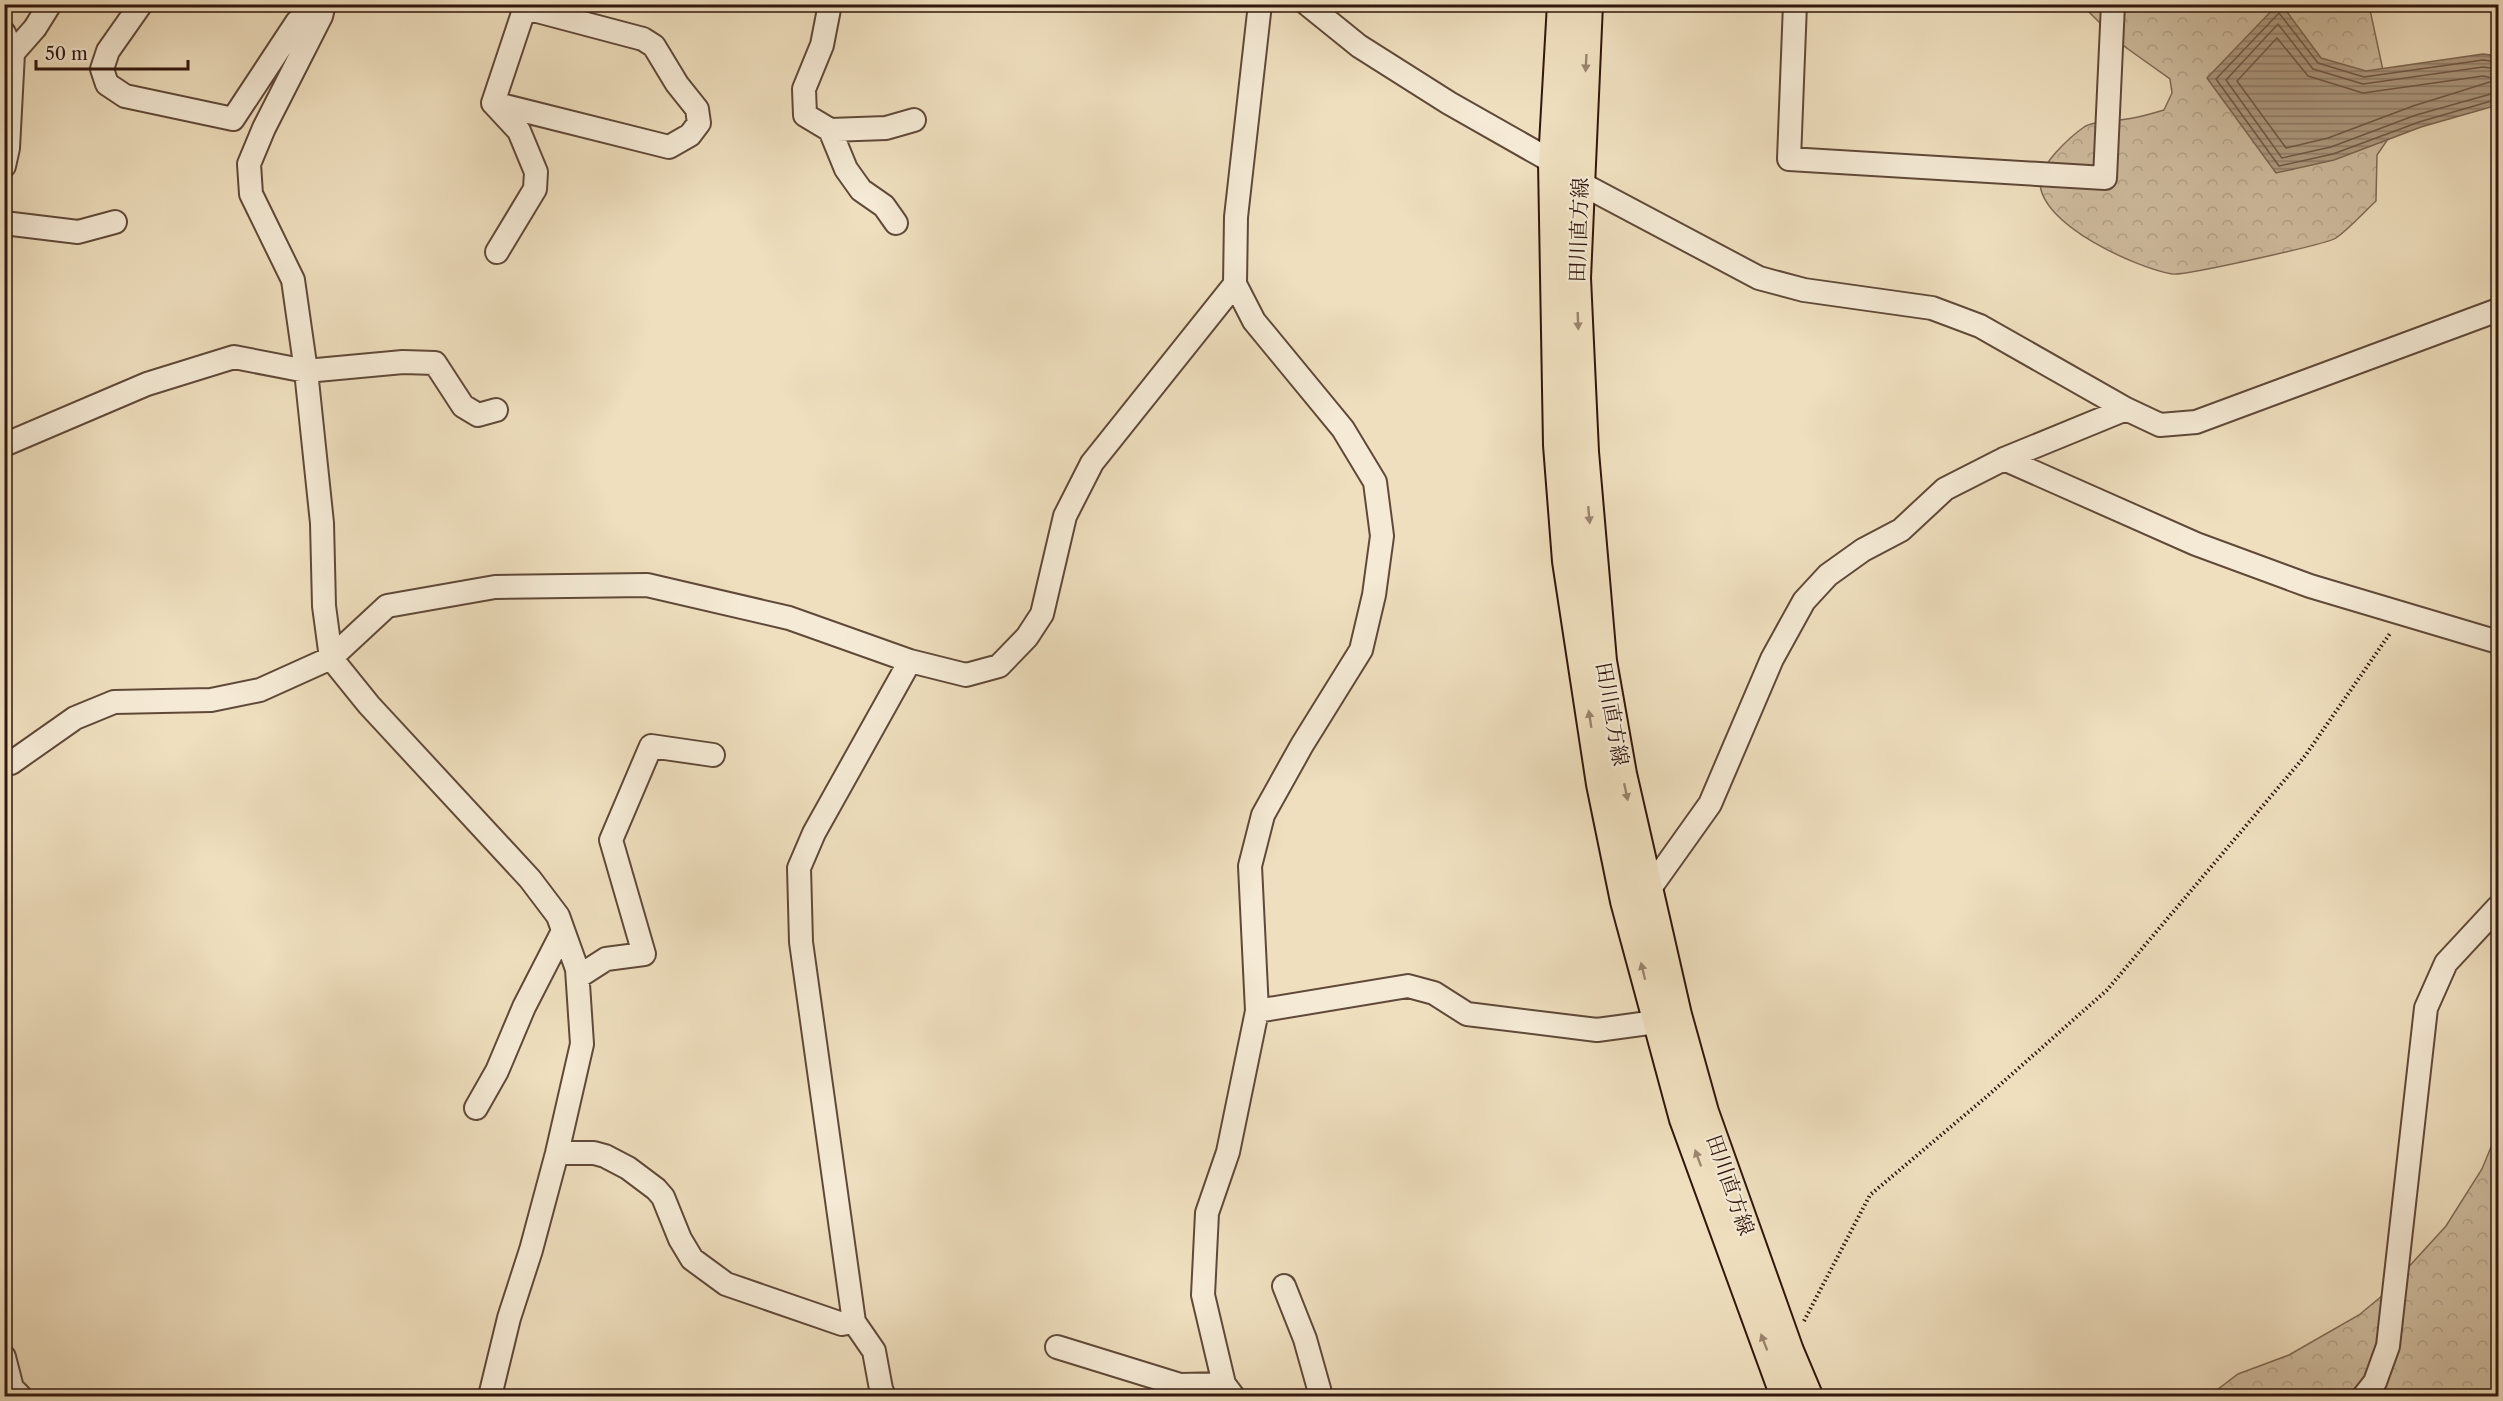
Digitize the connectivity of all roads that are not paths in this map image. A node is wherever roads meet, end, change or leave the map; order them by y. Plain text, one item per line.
1 (50, 4) edge
2 (141, 4) edge
3 (324, 4) edge
4 (830, 4) edge
5 (1260, 4) edge
6 (1307, 4) edge
7 (1562, 4) edge
8 (1588, 4) edge
9 (1795, 4) edge
10 (2113, 4) edge
11 (526, 6) edge
12 (9, 43) edge
13 (494, 103) junction
14 (914, 120) dead end
15 (830, 130) junction
16 (1553, 162) junction
17 (4, 166) edge
18 (1580, 183) junction
19 (115, 222) dead end
20 (4, 223) edge
21 (896, 224) dead end
22 (497, 252) dead end
23 (1235, 284) junction
24 (2499, 310) edge
25 (306, 371) junction
26 (2126, 409) junction
27 (496, 410) dead end
28 (4, 445) edge
29 (2004, 459) junction
30 (2499, 642) edge
31 (331, 658) junction
32 (909, 661) junction
33 (713, 755) dead end
34 (4, 763) edge
35 (1648, 891) junction
36 (2499, 907) edge
37 (563, 932) junction
38 (578, 977) junction
39 (1257, 1011) junction
40 (1666, 1019) junction
41 (476, 1108) dead end
42 (557, 1153) junction
43 (1284, 1286) dead end
44 (854, 1322) junction
45 (1057, 1347) dead end
46 (4, 1357) edge
47 (1228, 1390) edge
48 (20, 1396) edge
49 (490, 1396) edge
50 (884, 1396) edge
51 (1321, 1396) edge
52 (1785, 1396) edge
53 (1808, 1396) edge
54 (2364, 1396) edge

1 - 12 street
2 - 3 street
3 - 25 street
4 - 15 street
5 - 23 street
6 - 16 street
7 - 16 main road, 田川直方線
8 -> 18 main road, 田川直方線
9 - 10 street
11 - 13 street
11 - 13 street
12 - 17 street
13 - 22 street
14 - 15 street
15 - 21 street
16 - 18 street
40 -> 16 main road, 田川直方線
18 - 26 street
18 -> 35 main road, 田川直方線
19 - 20 street
23 - 32 street
23 - 39 street
24 - 26 street
25 - 27 street
25 - 28 street
25 - 31 street
26 - 29 street
29 - 30 street
29 - 35 street
31 - 32 street
31 - 34 street
31 - 37 street
32 - 44 street
33 - 38 street
35 - 40 main road, 田川直方線
36 - 54 street
37 - 38 street
37 - 41 street
38 - 42 street
39 - 40 street
39 - 47 street
52 -> 40 main road, 田川直方線
40 - 53 main road, 田川直方線
42 - 44 street
42 - 49 street
43 - 51 street
44 - 50 street
45 - 47 street
46 - 48 street

